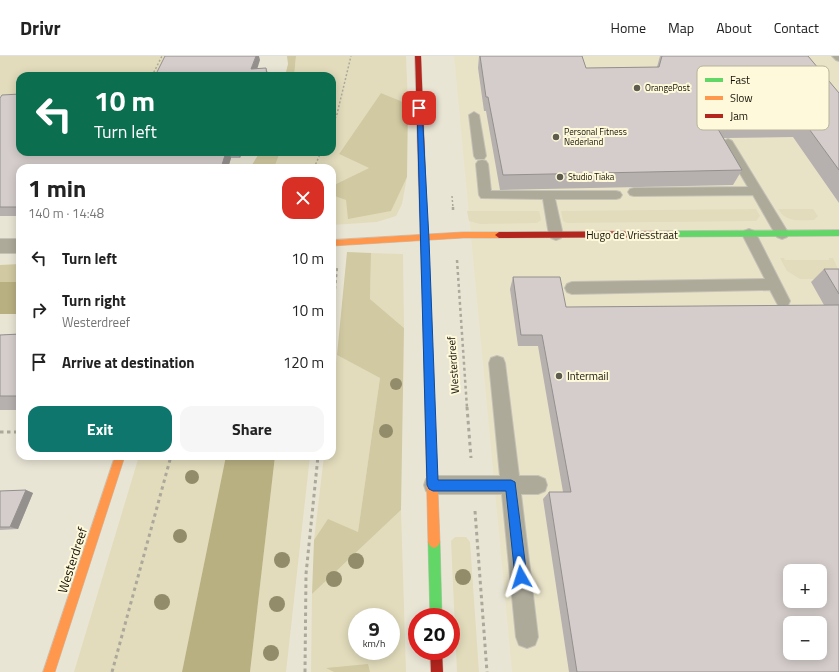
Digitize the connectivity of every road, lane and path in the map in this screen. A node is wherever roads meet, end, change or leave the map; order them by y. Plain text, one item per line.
1 (162, 56) edge
2 (351, 56) edge
3 (418, 56) edge
4 (154, 72) edge
5 (474, 115) dead end
6 (336, 116) edge
7 (728, 142) edge
8 (451, 189) dead end
9 (757, 191) junction
10 (634, 192) edge
11 (548, 195) junction
12 (616, 195) edge
13 (839, 233) edge
14 (748, 234) junction
15 (782, 234) junction
16 (556, 235) junction
17 (455, 236) junction
18 (425, 239) junction
19 (336, 243) edge
20 (0, 246) edge
21 (16, 246) edge
22 (774, 284) junction
23 (572, 288) dead end
24 (783, 301) dead end
25 (497, 363) dead end
26 (0, 432) edge
27 (16, 432) edge
28 (119, 460) edge
29 (170, 460) edge
30 (318, 460) edge
31 (433, 485) junction
32 (538, 485) dead end
33 (474, 486) junction
34 (511, 486) junction
35 (436, 608) edge
36 (527, 637) dead end
37 (436, 660) edge
38 (49, 672) edge
39 (112, 672) edge
40 (305, 672) edge
41 (437, 672) edge
42 (487, 672) edge

1 - 4 path
2 - 6 path
3 - 18 street, Westerdreef
5 - 11 lane
7 - 9 lane
8 - 17 path, Westerdreef
9 - 10 lane
9 - 15 lane
11 - 12 lane
11 - 16 lane
13 - 15 street, Hugo de Vriesstraat
14 - 15 street, Hugo de Vriesstraat
14 - 16 street, Hugo de Vriesstraat
14 - 22 lane
16 - 17 street, Hugo de Vriesstraat
17 - 18 street, Hugo de Vriesstraat
17 - 33 path, Westerdreef
18 - 19 street
18 - 31 street, Westerdreef
20 - 21 street
22 - 23 lane
22 - 24 lane
25 - 34 lane
26 - 27 path
28 - 38 street, Westerdreef
29 - 39 path
30 - 40 path
31 - 33 lane
31 - 35 street, Westerdreef
32 - 34 lane
33 - 34 lane
33 - 42 path, Westerdreef
34 - 36 lane
37 - 41 street

